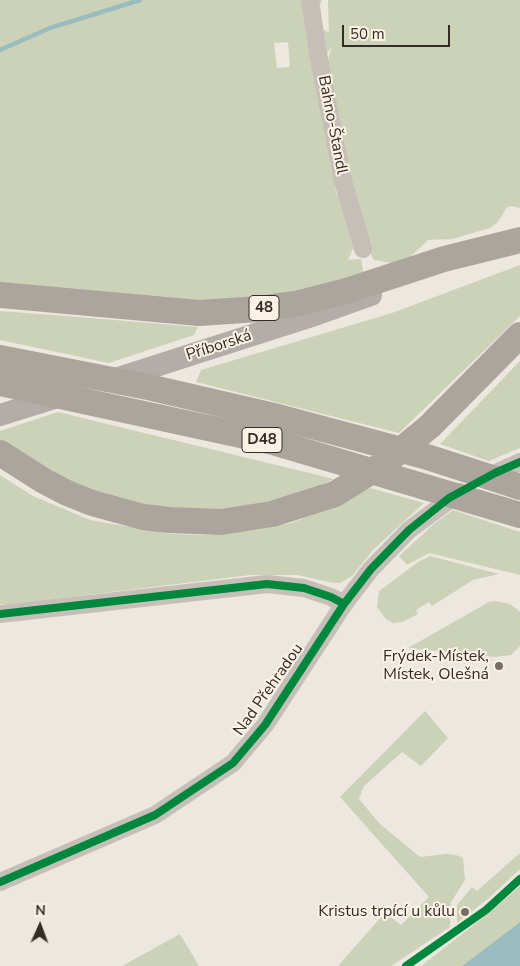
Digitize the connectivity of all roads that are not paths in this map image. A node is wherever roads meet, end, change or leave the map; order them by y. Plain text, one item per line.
1 (310, 0) edge
2 (520, 240) edge
3 (363, 248) dead end
4 (0, 295) edge
5 (520, 335) edge
6 (0, 358) edge
7 (0, 383) edge
8 (0, 415) edge
9 (0, 453) edge
10 (520, 462) edge
11 (520, 487) edge
12 (520, 515) edge
13 (344, 604) junction
14 (0, 614) edge
15 (0, 882) edge

1 - 3 street, Bahno-Štandl
2 - 4 highway, 48
2 - 8 main road, Příborská
5 - 9 highway
6 - 11 highway, D48
7 - 12 highway, D48
10 - 13 street, Nad Přehradou
13 - 14 street
13 - 15 street, Nad Přehradou

